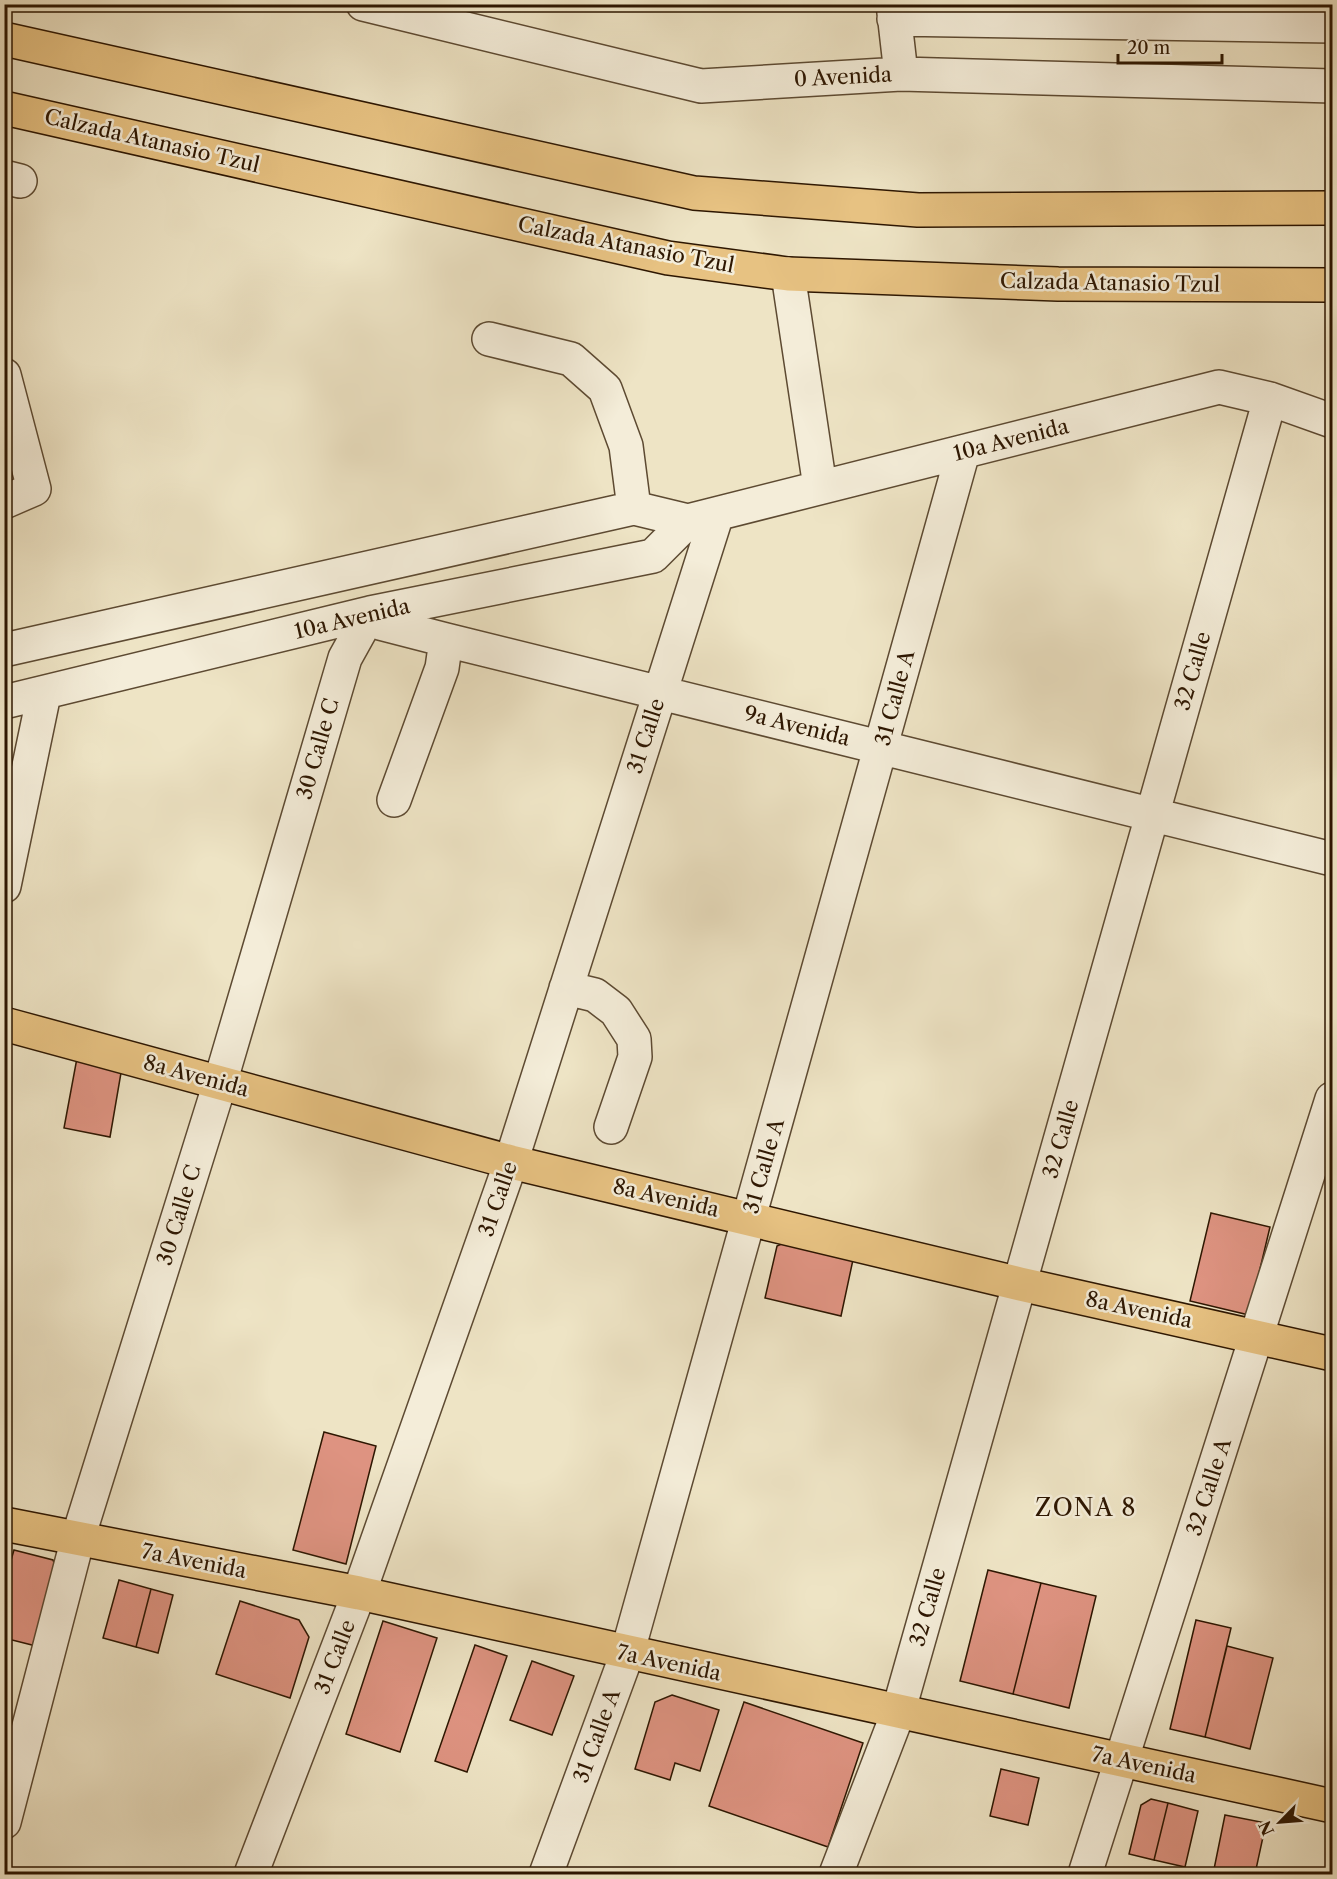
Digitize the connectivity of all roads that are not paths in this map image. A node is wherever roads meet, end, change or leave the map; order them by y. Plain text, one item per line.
1 (363, 4) edge
2 (894, 12) edge
3 (1332, 26) edge
4 (4, 39) edge
5 (901, 74) junction
6 (1332, 86) edge
7 (4, 108) edge
8 (1332, 208) edge
9 (788, 274) junction
10 (1332, 285) edge
11 (489, 339) dead end
12 (4, 375) edge
13 (1270, 399) junction
14 (1332, 421) edge
15 (963, 452) junction
16 (820, 487) junction
17 (4, 502) edge
18 (634, 508) junction
19 (702, 517) junction
20 (370, 613) junction
21 (446, 640) junction
22 (4, 650) edge
23 (660, 692) junction
24 (45, 694) junction
25 (4, 702) edge
26 (881, 747) junction
27 (394, 800) dead end
28 (1152, 814) junction
29 (1332, 859) edge
30 (4, 886) edge
31 (566, 988) junction
32 (4, 1024) edge
33 (220, 1083) junction
34 (1332, 1099) edge
35 (611, 1127) dead end
36 (511, 1162) junction
37 (750, 1218) junction
38 (1020, 1284) junction
39 (1257, 1335) junction
40 (1332, 1354) edge
41 (4, 1524) edge
42 (78, 1538) junction
43 (359, 1593) junction
44 (627, 1654) junction
45 (898, 1713) junction
46 (1122, 1761) junction
47 (1332, 1806) edge
48 (4, 1822) edge
49 (251, 1875) edge
50 (546, 1875) edge
51 (836, 1875) edge
52 (1085, 1875) edge

1 - 5 street, 0 Avenida
2 - 3 street
2 - 5 street
4 - 8 main road
5 - 6 street, 0 Avenida
7 - 9 main road, Calzada Atanasio Tzul
9 - 10 main road, Calzada Atanasio Tzul
9 - 16 street
11 - 18 street
12 - 17 street
13 - 14 street, 10a Avenida
13 - 15 street, 10a Avenida
13 - 28 street, 32 Calle
15 - 16 street, 10a Avenida
15 - 26 street, 31 Calle A
16 - 19 street, 10a Avenida
18 - 19 street, 10a Avenida
18 - 22 street, 10a Avenida
19 - 20 street, 10a Avenida
19 - 23 street, 31 Calle
20 - 21 street, 9a Avenida
20 - 24 street, 10a Avenida
20 - 33 street, 30 Calle C
21 - 23 street, 9a Avenida
21 - 27 street
23 - 26 street, 9a Avenida
23 - 31 street, 31 Calle
24 - 25 street, 10a Avenida
24 - 30 street
26 - 28 street, 9a Avenida
26 - 37 street, 31 Calle A
28 - 29 street, 9a Avenida
28 - 38 street, 32 Calle
31 - 35 street
31 - 36 street, 31 Calle
32 - 33 main road, 8a Avenida
33 - 36 main road, 8a Avenida
33 - 42 street, 30 Calle C
34 - 39 street, 32 Calle A
36 - 37 main road, 8a Avenida
36 - 43 street, 31 Calle
37 - 38 main road, 8a Avenida
37 - 44 street, 31 Calle A
38 - 39 main road, 8a Avenida
38 - 45 street, 32 Calle
39 - 40 main road, 8a Avenida
39 - 46 street, 32 Calle A
41 - 42 main road, 7a Avenida
42 - 43 main road, 7a Avenida
42 - 48 street, 30 Calle C
43 - 44 main road, 7a Avenida
43 - 49 street, 31 Calle
44 - 45 main road, 7a Avenida
44 - 50 street, 31 Calle A
45 - 46 main road, 7a Avenida
45 - 51 street, 32 Calle
46 - 47 main road, 7a Avenida
46 - 52 street, 32 Calle A

